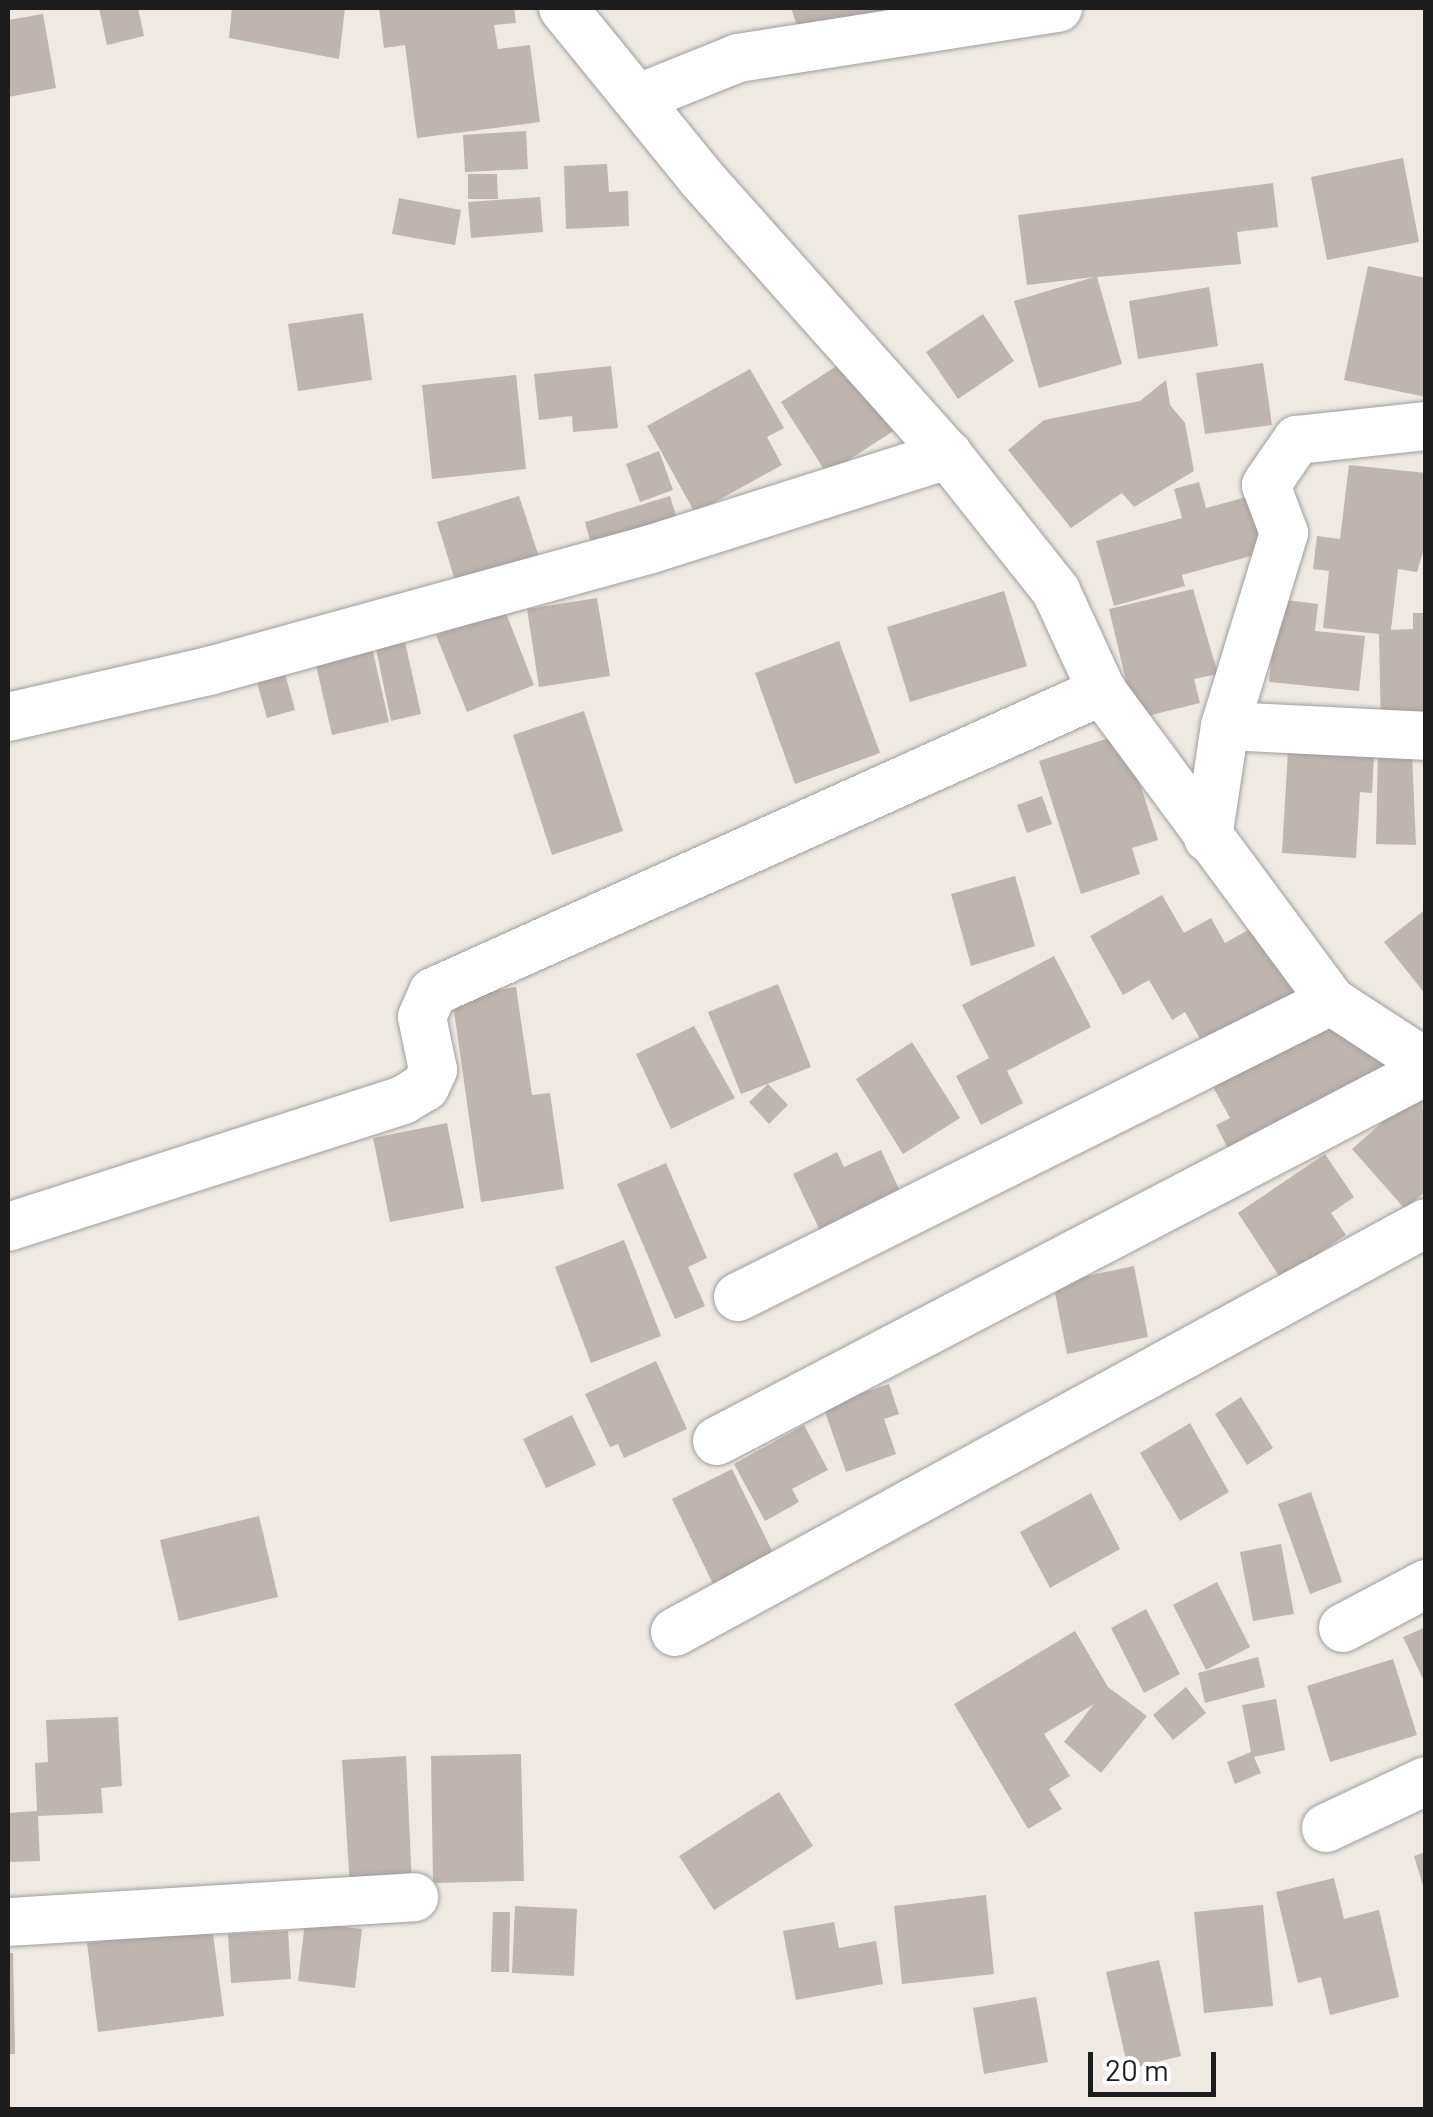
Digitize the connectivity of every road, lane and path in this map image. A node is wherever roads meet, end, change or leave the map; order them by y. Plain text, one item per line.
1 (563, 8) edge
2 (1058, 8) edge
3 (639, 98) junction
4 (1426, 426) edge
5 (948, 455) junction
6 (1102, 690) junction
7 (8, 717) edge
8 (1225, 726) junction
9 (1426, 736) edge
10 (1208, 838) junction
11 (1332, 1001) junction
12 (1426, 1067) edge
13 (1426, 1223) edge
14 (8, 1227) edge
15 (738, 1297) dead end
16 (717, 1441) dead end
17 (1426, 1584) edge
18 (1343, 1628) dead end
19 (675, 1632) dead end
20 (1426, 1781) edge
21 (1326, 1828) dead end
22 (414, 1897) dead end
23 (8, 1922) edge

1 - 3 street
2 - 3 street
3 - 5 street
4 - 8 street
5 - 6 street
5 - 7 street
6 - 10 street
6 - 14 street
8 - 9 street
8 - 10 street
10 - 11 street
11 - 12 street
11 - 15 street
12 - 16 street
13 - 19 street
17 - 18 street
20 - 21 street
22 - 23 street

